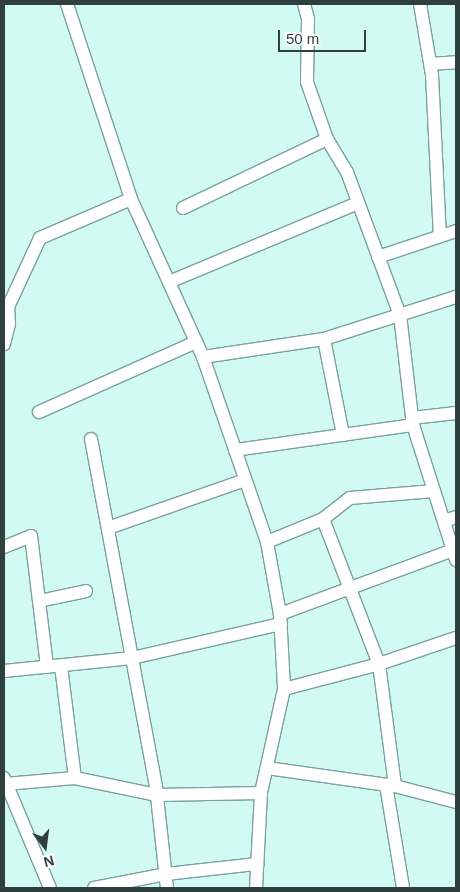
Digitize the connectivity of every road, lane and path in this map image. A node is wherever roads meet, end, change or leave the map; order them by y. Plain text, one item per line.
1 (67, 4) edge
2 (304, 4) edge
3 (420, 4) edge
4 (456, 62) edge
5 (430, 64) junction
6 (327, 139) junction
7 (131, 198) junction
8 (358, 203) junction
9 (183, 208) dead end
10 (456, 231) edge
11 (440, 236) junction
12 (378, 257) junction
13 (169, 282) junction
14 (456, 297) edge
15 (400, 315) junction
16 (324, 339) junction
17 (196, 342) junction
18 (4, 344) edge
19 (203, 357) junction
20 (39, 412) dead end
21 (456, 413) edge
22 (412, 422) junction
23 (342, 435) junction
24 (91, 439) dead end
25 (235, 450) junction
26 (245, 480) junction
27 (434, 490) junction
28 (323, 519) junction
29 (450, 519) edge
30 (108, 528) junction
31 (267, 542) junction
32 (4, 547) edge
33 (455, 555) edge
34 (350, 588) junction
35 (86, 592) dead end
36 (39, 601) junction
37 (281, 619) junction
38 (456, 638) edge
39 (132, 658) junction
40 (379, 664) junction
41 (61, 666) junction
42 (47, 667) junction
43 (4, 672) edge
44 (284, 689) junction
45 (267, 768) junction
46 (75, 778) junction
47 (4, 781) edge
48 (390, 786) junction
49 (261, 793) junction
50 (156, 795) junction
51 (456, 802) edge
52 (258, 864) junction
53 (166, 874) junction
54 (110, 887) edge
55 (50, 888) edge
56 (94, 888) edge
57 (167, 888) edge
58 (256, 888) edge
59 (403, 888) edge

1 - 7 street
2 - 6 street
3 - 5 street
4 - 5 street
5 - 11 street
6 - 8 street
6 - 9 street
7 - 13 street
7 - 18 street
8 - 12 street
8 - 13 street
10 - 11 street
11 - 12 street
12 - 15 street
13 - 17 street
14 - 15 street
15 - 16 street
15 - 22 street
16 - 19 street
16 - 23 street
17 - 19 street
17 - 20 street
19 - 25 street
21 - 22 street
22 - 23 street
22 - 27 street
23 - 25 street
24 - 30 street
25 - 26 street
26 - 30 street
26 - 31 street
27 - 28 street
27 - 29 street
28 - 31 street
28 - 34 street
29 - 33 street
30 - 39 street
31 - 37 street
32 - 36 street
33 - 34 street
34 - 37 street
34 - 40 street
35 - 36 street
36 - 42 street
37 - 39 street
37 - 44 street
38 - 40 street
39 - 41 street
39 - 50 street
40 - 44 street
40 - 48 street
41 - 42 street
41 - 46 street
42 - 43 street
44 - 45 street
45 - 48 street
45 - 49 street
46 - 47 street
46 - 50 street
47 - 55 street
48 - 51 street
48 - 59 street
49 - 50 street
49 - 52 street
50 - 53 street
52 - 53 street
52 - 58 street
53 - 54 street
53 - 57 street
54 - 56 street

